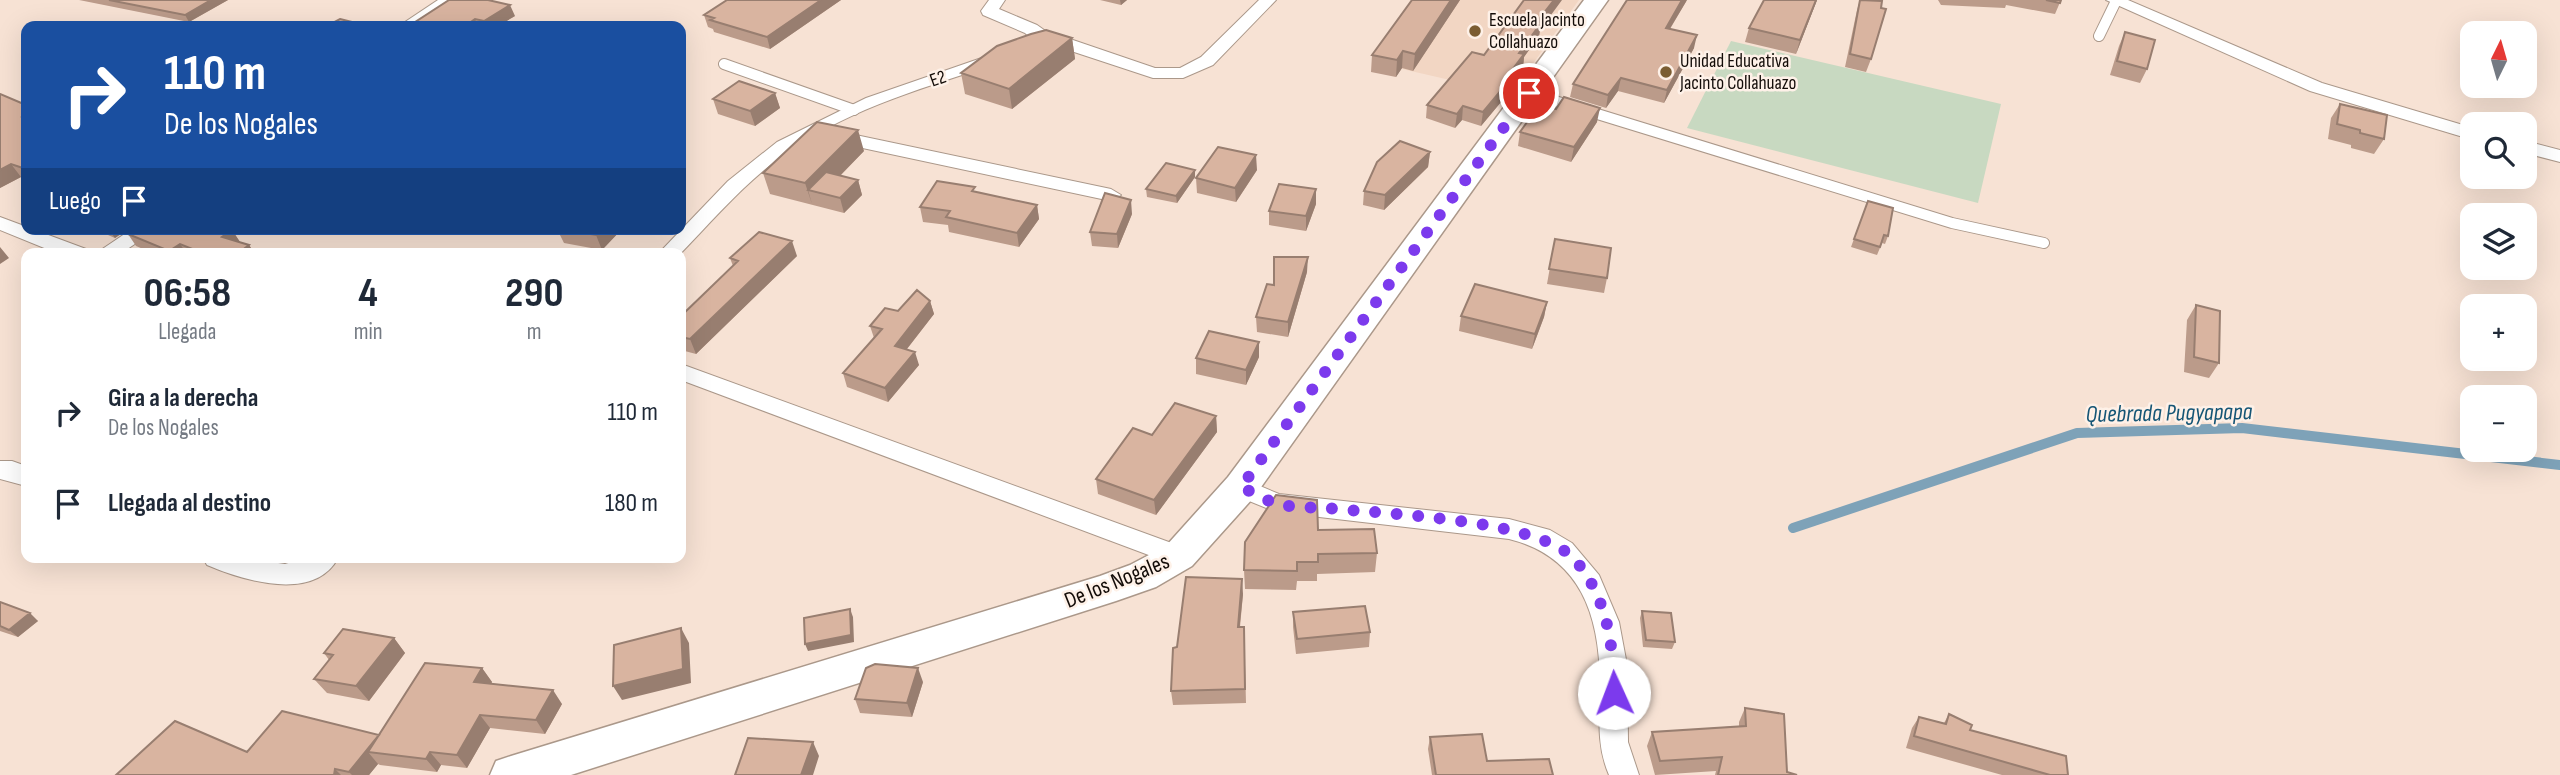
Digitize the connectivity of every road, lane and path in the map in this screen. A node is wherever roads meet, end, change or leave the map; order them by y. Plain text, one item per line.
1 (450, 0) edge
2 (997, 0) edge
3 (1268, 0) edge
4 (1596, 0) edge
5 (2115, 1) edge
6 (415, 21) edge
7 (2099, 36) dead end
8 (1032, 46) junction
9 (724, 64) dead end
10 (1529, 93) junction
11 (854, 110) junction
12 (2460, 130) edge
13 (812, 132) junction
14 (2537, 151) edge
15 (2560, 156) edge
16 (1111, 195) edge
17 (0, 223) edge
18 (21, 231) edge
19 (31, 235) edge
20 (137, 235) edge
21 (2045, 243) dead end
22 (64, 248) edge
23 (115, 248) edge
24 (674, 248) edge
25 (686, 374) edge
26 (0, 470) edge
27 (21, 474) edge
28 (1241, 487) junction
29 (1179, 556) junction
30 (227, 563) edge
31 (315, 563) edge
32 (511, 775) edge
33 (1623, 775) edge

1 - 6 street
2 - 8 street
3 - 8 street
4 - 10 street, De los Nogales
5 - 7 lane
5 - 12 street
8 - 11 street, E2
9 - 11 lane
10 - 21 lane
10 - 28 street, De los Nogales
11 - 13 street, E2
13 - 16 street
13 - 24 street, E2
14 - 15 street
17 - 18 street
19 - 22 street
20 - 23 street
25 - 29 street
26 - 27 street
28 - 29 street, De los Nogales
28 - 33 street
29 - 32 street, De los Nogales
30 - 31 street

